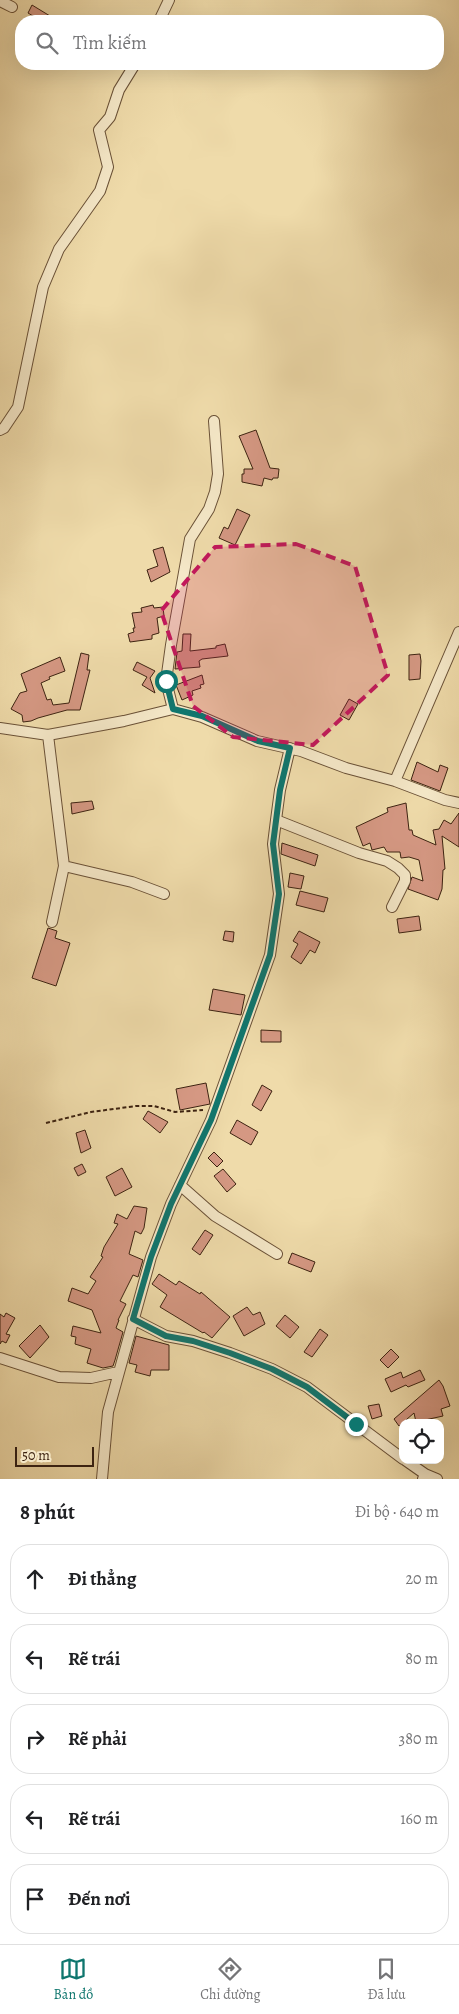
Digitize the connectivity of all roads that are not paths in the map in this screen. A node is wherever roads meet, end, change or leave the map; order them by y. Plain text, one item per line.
1 (169, 0) edge
2 (0, 1) edge
3 (12, 7) dead end
4 (162, 15) edge
5 (131, 70) edge
6 (214, 421) dead end
7 (0, 430) edge
8 (459, 632) edge
9 (173, 709) junction
10 (0, 728) edge
11 (48, 735) junction
12 (290, 748) junction
13 (395, 781) junction
14 (459, 803) edge
15 (276, 820) junction
16 (64, 866) junction
17 (164, 894) dead end
18 (392, 907) dead end
19 (52, 922) dead end
20 (180, 1185) junction
21 (278, 1254) dead end
22 (133, 1319) junction
23 (0, 1358) edge
24 (118, 1372) junction
25 (399, 1455) edge
26 (410, 1464) edge
27 (424, 1477) edge
28 (102, 1479) edge
29 (437, 1479) edge

1 - 4 street
2 - 3 street
5 - 7 street
6 - 9 street
8 - 13 street
9 - 11 street
9 - 12 street
10 - 11 street
11 - 16 street
12 - 13 street
12 - 15 street
13 - 14 street
15 - 18 street
15 - 20 street
16 - 17 street
16 - 19 street
20 - 21 street
20 - 22 street
22 - 24 street
22 - 25 street
23 - 24 street
24 - 28 street
26 - 27 street
27 - 29 street

